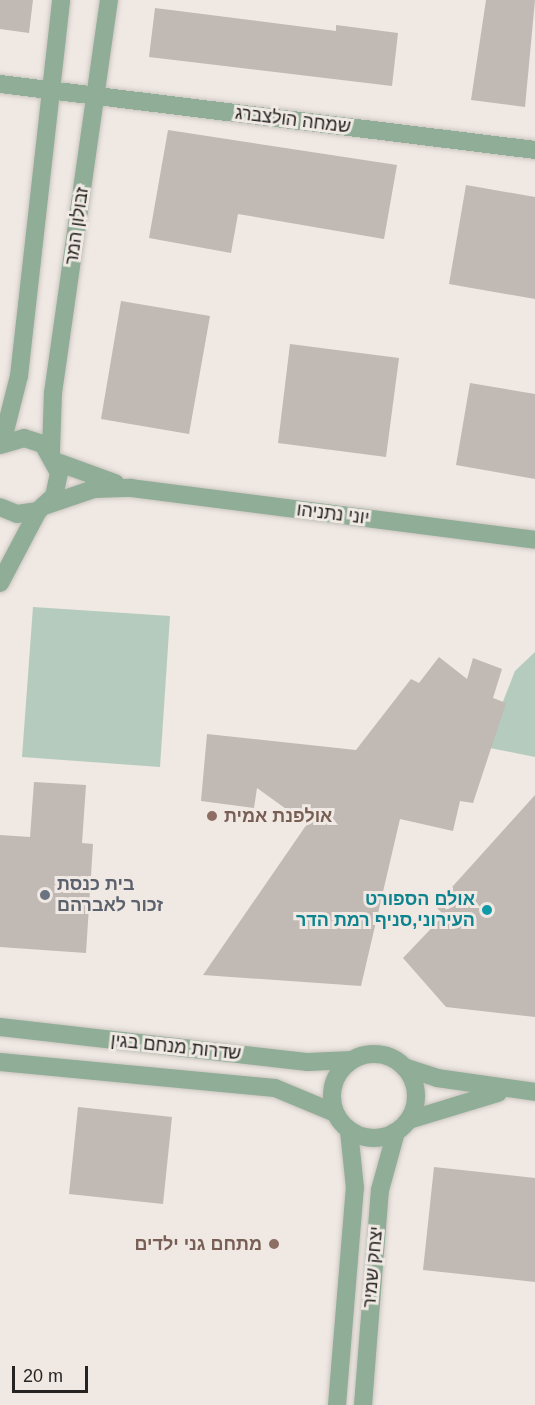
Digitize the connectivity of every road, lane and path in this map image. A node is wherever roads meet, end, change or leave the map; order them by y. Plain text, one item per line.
1 (61, 0) edge
2 (109, 0) edge
3 (0, 84) edge
4 (51, 89) junction
5 (95, 95) junction
6 (535, 150) edge
7 (1, 444) edge
8 (54, 457) junction
9 (131, 488) junction
10 (0, 507) edge
11 (42, 508) junction
12 (535, 540) edge
13 (0, 583) edge
14 (0, 1028) edge
15 (351, 1060) junction
16 (0, 1062) edge
17 (404, 1067) junction
18 (509, 1091) junction
19 (535, 1092) edge
20 (335, 1113) junction
21 (402, 1126) junction
22 (349, 1131) junction
23 (337, 1405) edge
24 (363, 1405) edge

1 - 4 street
2 - 5 street, זבולון המר
3 - 4 street, שמחה הולצברג
4 - 5 street, שמחה הולצברג
4 - 7 street
5 - 6 street, שמחה הולצברג
5 - 8 street, זבולון המר
7 - 8 street, יוני נתניהו
8 - 9 street, יוני נתניהו
8 - 11 street, זבולון המר
9 - 11 street, יוני נתניהו
9 - 12 street, יוני נתניהו
10 - 11 street, יוני נתניהו
11 - 13 street
14 - 15 street, שדרות מנחם בגין
15 - 17 street
15 - 20 street
16 - 20 street, שדרות מנחם בגין
17 - 18 street
17 - 21 street
18 - 19 street
18 - 21 street
20 - 22 street
21 - 22 street
21 - 24 street, יצחק שמיר
22 - 23 street, יצחק שמיר

